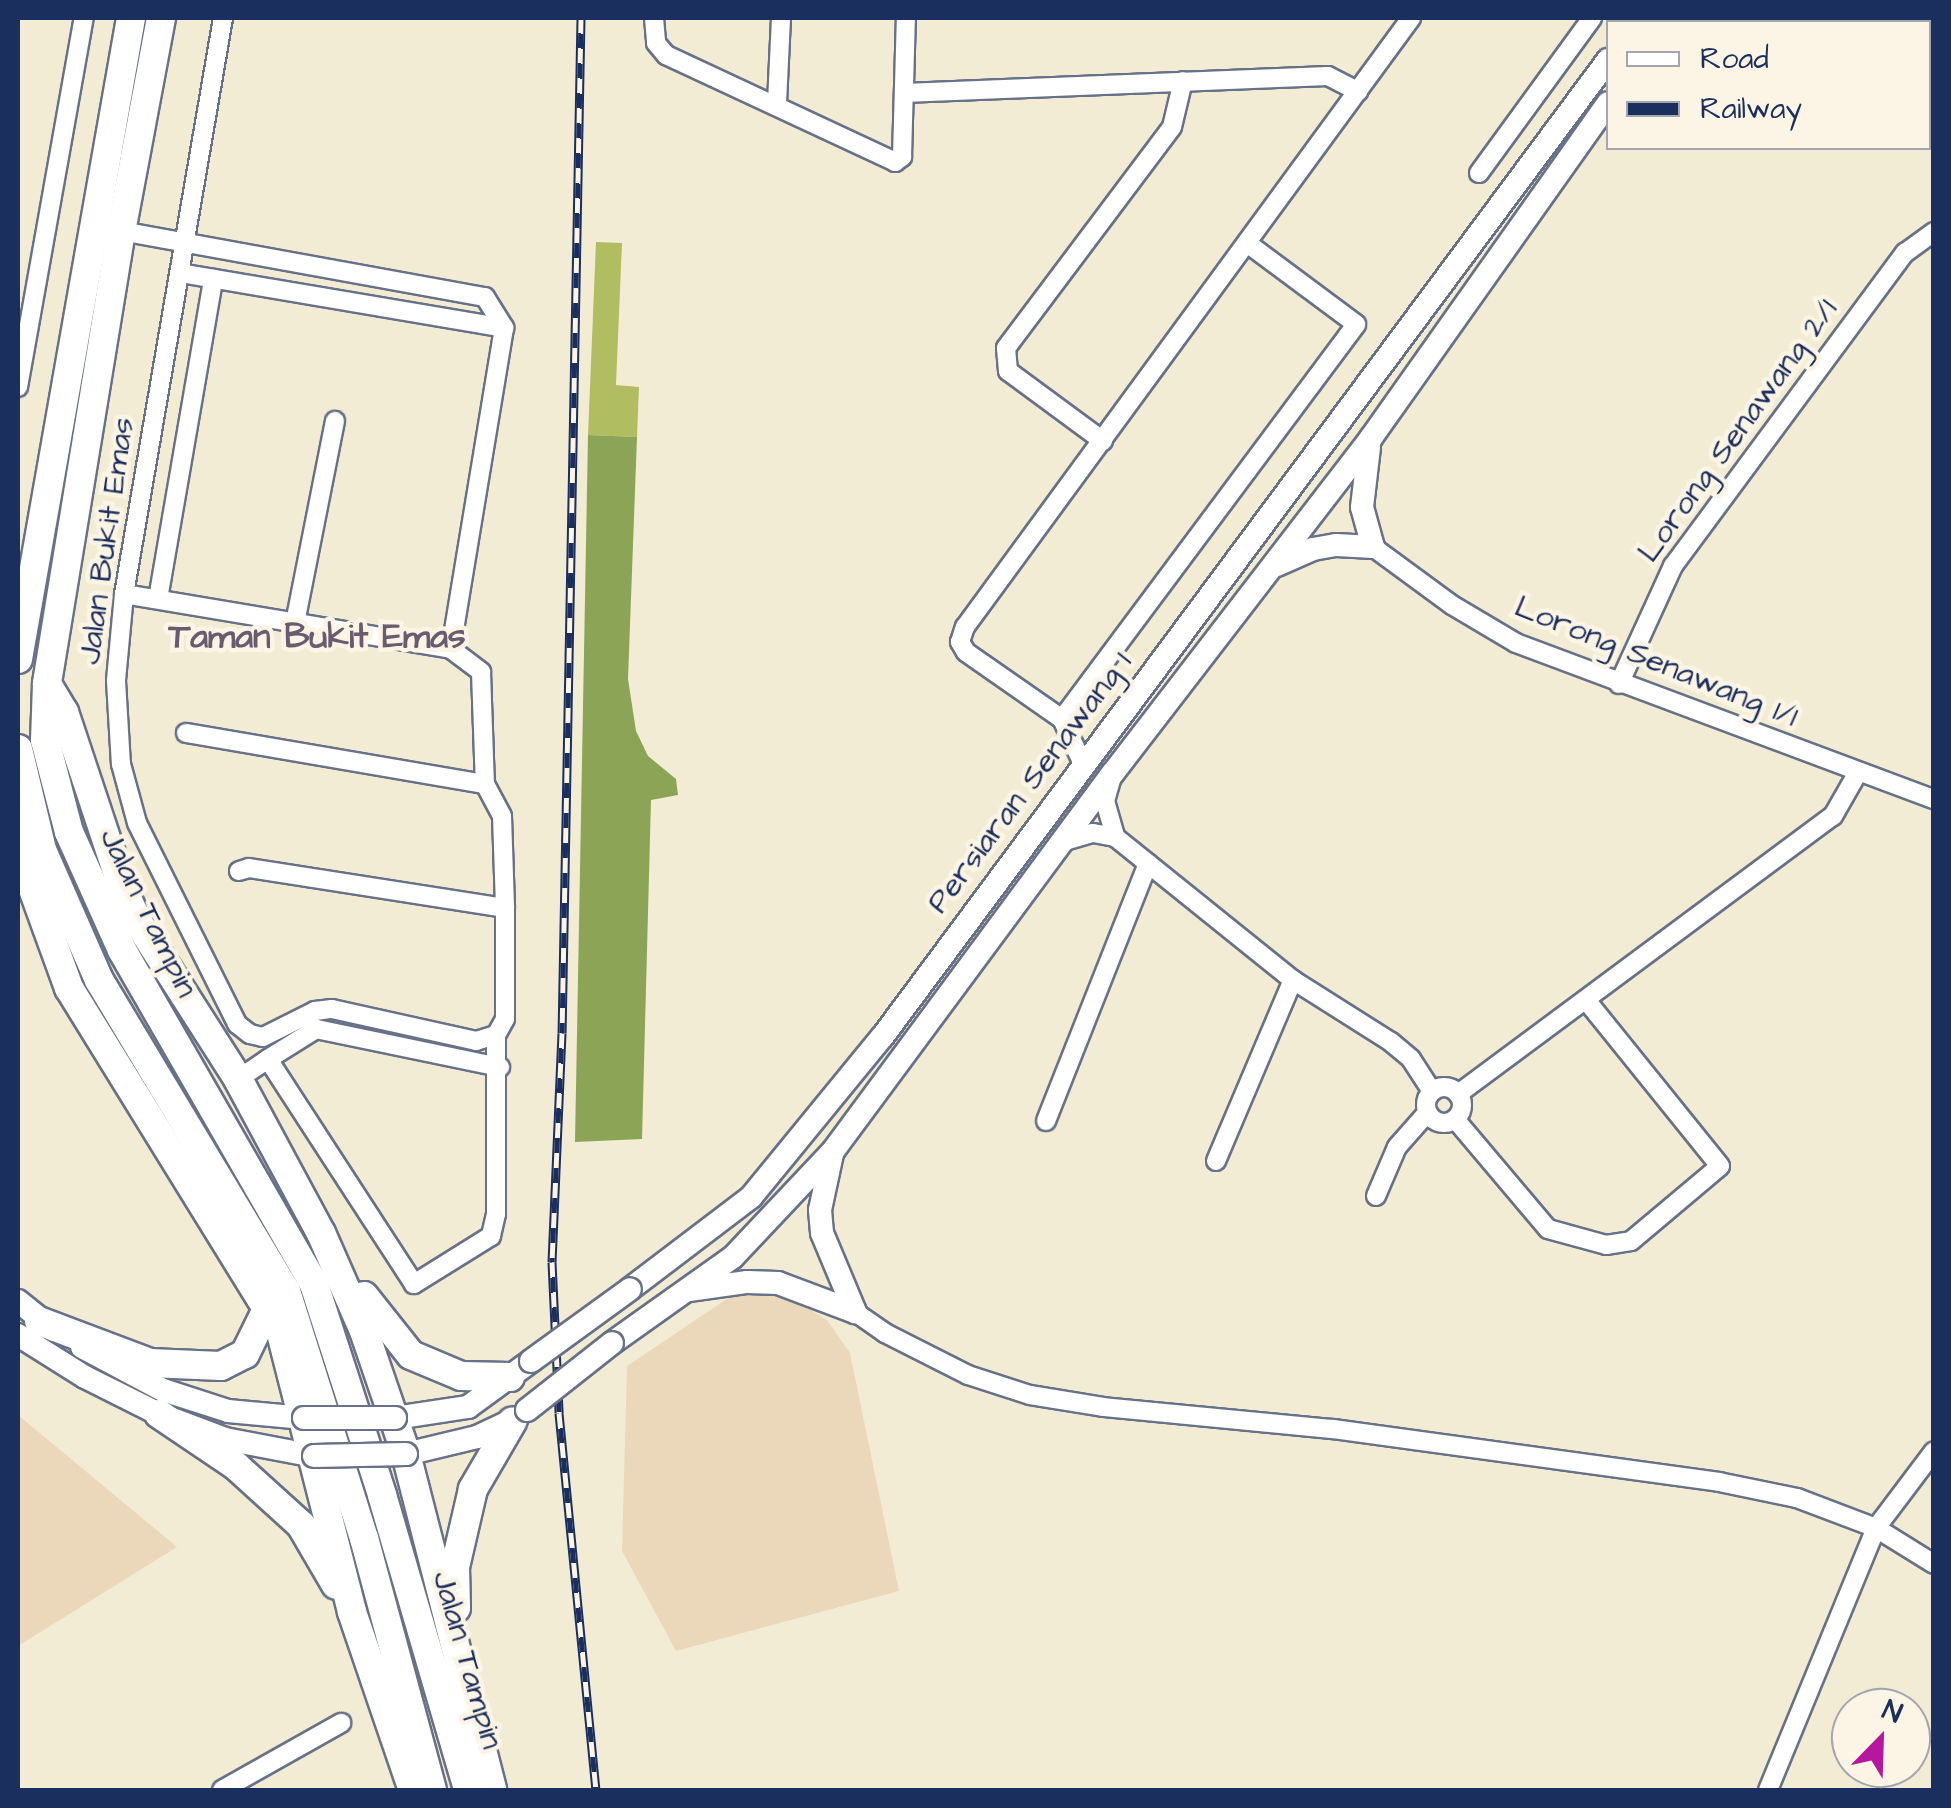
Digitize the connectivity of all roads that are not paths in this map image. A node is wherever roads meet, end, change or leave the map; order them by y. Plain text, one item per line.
1 (84, 18) edge
2 (130, 18) edge
3 (161, 18) edge
4 (223, 18) edge
5 (654, 18) edge
6 (781, 18) edge
7 (906, 18) edge
8 (1411, 18) edge
9 (1592, 18) edge
10 (1606, 59) edge
11 (1183, 81) junction
12 (1358, 91) junction
13 (904, 93) junction
14 (777, 103) junction
15 (1606, 105) edge
16 (1479, 173) dead end
17 (120, 230) junction
18 (1934, 232) edge
19 (184, 242) junction
20 (1247, 243) junction
21 (180, 273) junction
22 (213, 279) junction
23 (504, 328) junction
24 (18, 387) edge
25 (335, 421) dead end
26 (1371, 438) junction
27 (1102, 442) junction
28 (1373, 548) junction
29 (1273, 568) junction
30 (124, 594) junction
31 (158, 599) junction
32 (294, 623) junction
33 (451, 649) junction
34 (18, 659) edge
35 (48, 684) junction
36 (1620, 684) junction
37 (1062, 719) junction
38 (186, 733) dead end
39 (18, 749) edge
40 (1083, 764) junction
41 (1112, 773) junction
42 (1858, 774) junction
43 (485, 784) junction
44 (1934, 799) edge
45 (18, 828) edge
46 (1114, 837) junction
47 (1061, 842) junction
48 (1148, 864) junction
49 (239, 872) dead end
50 (505, 908) junction
51 (1292, 980) junction
52 (1587, 1001) junction
53 (496, 1036) junction
54 (268, 1059) junction
55 (500, 1067) junction
56 (238, 1079) junction
57 (1432, 1091) junction
58 (1458, 1094) junction
59 (1427, 1113) junction
60 (1456, 1119) junction
61 (1046, 1121) dead end
62 (833, 1150) junction
63 (1216, 1162) dead end
64 (1376, 1196) dead end
65 (321, 1232) junction
66 (686, 1291) junction
67 (18, 1301) edge
68 (269, 1305) junction
69 (855, 1312) junction
70 (28, 1328) edge
71 (520, 1369) junction
72 (158, 1414) junction
73 (519, 1416) junction
74 (304, 1418) junction
75 (396, 1418) junction
76 (1934, 1451) edge
77 (406, 1454) junction
78 (314, 1456) junction
79 (1876, 1528) junction
80 (1934, 1564) edge
81 (352, 1612) junction
82 (456, 1653) junction
83 (341, 1723) dead end
84 (222, 1790) edge
85 (413, 1790) edge
86 (432, 1790) edge
87 (468, 1790) edge
88 (492, 1790) edge
89 (1768, 1790) edge

1 - 24 street
2 - 34 highway
3 - 17 highway, Jalan Tampin
4 - 19 street, Jalan Bukit Emas
5 - 14 street
6 - 14 street
7 - 13 street
8 - 12 street
9 - 16 street
10 - 40 main road, Persiaran Senawang 1
11 - 12 street
11 - 13 street
11 - 27 street
12 - 20 street
13 - 14 street
15 - 26 main road, Persiaran Senawang 1
17 - 19 street
17 - 35 highway, Jalan Tampin
18 - 36 street, Lorong Senawang 2/1
19 - 21 street, Jalan Bukit Emas
19 - 23 street
20 - 27 street
20 - 37 street
21 - 22 street
21 - 30 street, Jalan Bukit Emas
22 - 23 street
22 - 31 street
23 - 33 street
25 - 32 street
26 - 28 main road
26 - 29 main road, Persiaran Senawang 1
27 - 37 street
28 - 29 main road
28 - 36 street, Lorong Senawang 1/1
29 - 41 main road, Persiaran Senawang 1
30 - 31 street
30 - 53 street, Jalan Bukit Emas
31 - 32 street
32 - 33 street
33 - 43 street
35 - 56 highway
35 - 87 highway, Jalan Tampin
36 - 42 street, Lorong Senawang 1/1
37 - 40 street
38 - 43 street
39 - 86 highway, Jalan Tampin
40 - 71 main road, Persiaran Senawang 1, bridge
41 - 46 street
41 - 47 main road, Persiaran Senawang 1
42 - 44 street, Lorong Senawang 1/1
42 - 52 street
43 - 50 street
45 - 68 highway
46 - 47 street
46 - 48 street
47 - 62 main road, Persiaran Senawang 1
48 - 51 street
48 - 61 street
49 - 50 street
50 - 53 street
51 - 57 street
51 - 63 street
52 - 58 street
52 - 60 street
53 - 55 street
54 - 55 street
54 - 55 street
54 - 56 street
56 - 65 highway
57 - 58 street
57 - 59 street
58 - 60 street
59 - 60 street
59 - 64 street
62 - 66 main road, Persiaran Senawang 1
62 - 69 main road
65 - 71 highway
65 - 75 highway
66 - 69 main road
66 - 73 main road, Persiaran Senawang 1, bridge
67 - 70 main road
68 - 70 highway
68 - 74 highway
69 - 79 street
70 - 72 main road, Persiaran Senawang 1
70 - 74 main road, Persiaran Senawang 1
71 - 75 main road, Persiaran Senawang 1
72 - 78 main road, Persiaran Senawang 1
72 - 81 highway
73 - 77 main road, Persiaran Senawang 1
73 - 82 highway
74 - 75 main road, Persiaran Senawang 1, bridge
74 - 78 highway
75 - 77 highway
76 - 79 street
77 - 78 main road, Persiaran Senawang 1, bridge
77 - 82 highway
78 - 81 highway
79 - 80 street
79 - 89 street
81 - 85 highway
82 - 88 highway
83 - 84 street

